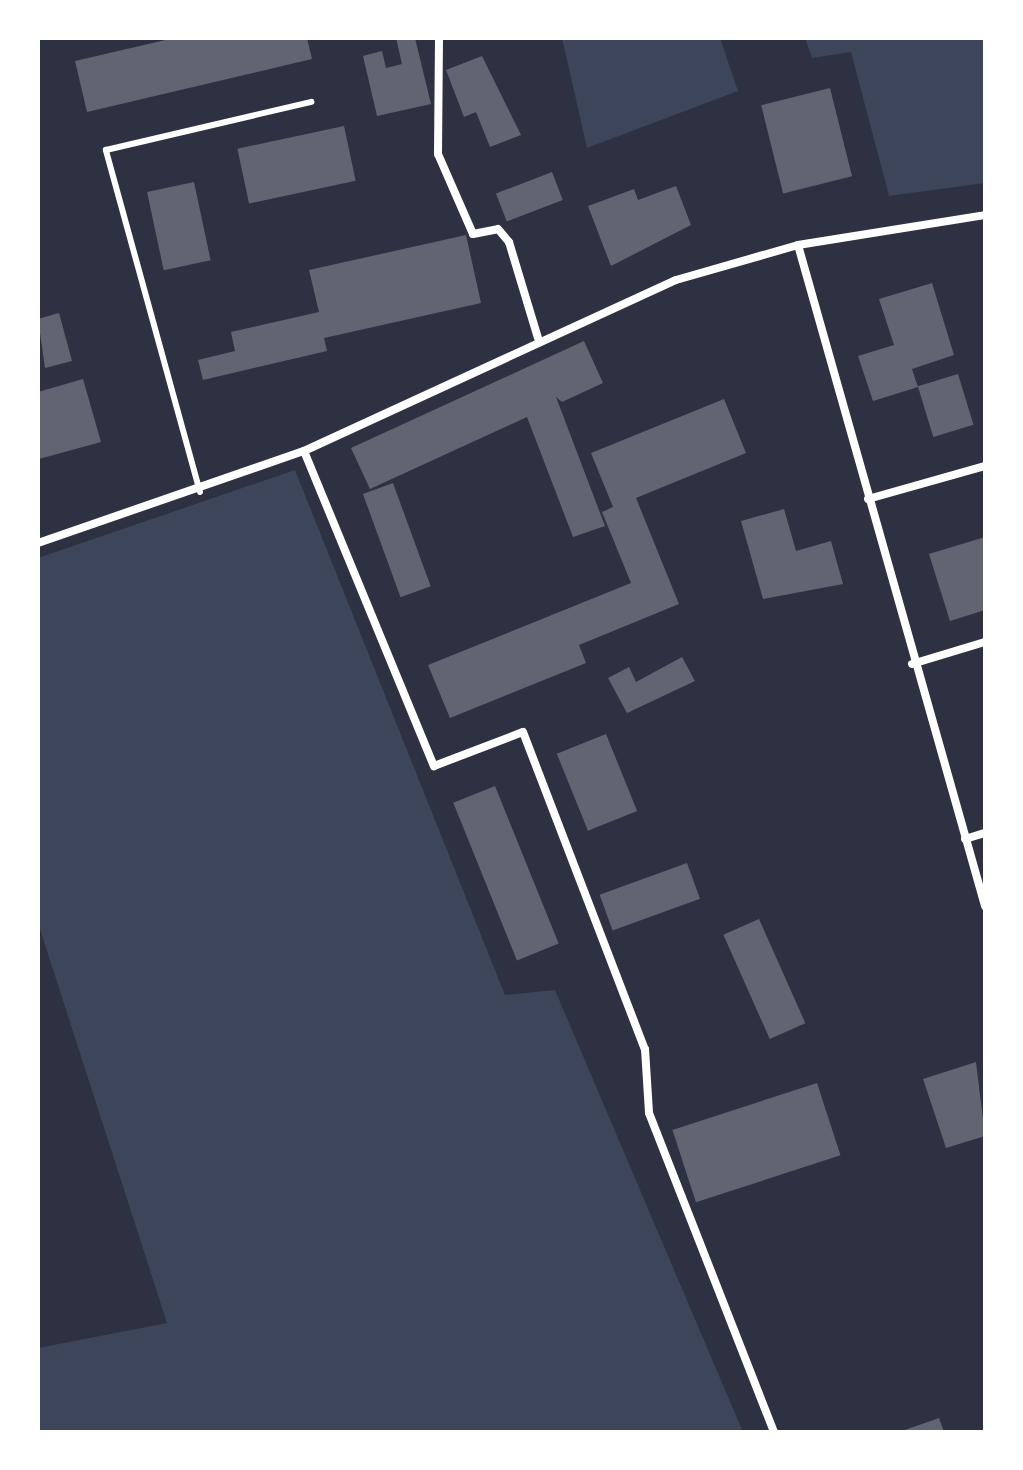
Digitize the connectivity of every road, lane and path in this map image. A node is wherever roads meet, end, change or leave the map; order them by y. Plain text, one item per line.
1 (439, 38) edge
2 (311, 102) dead end
3 (985, 215) edge
4 (798, 245) junction
5 (538, 338) junction
6 (304, 451) junction
7 (985, 466) edge
8 (200, 492) junction
9 (868, 499) junction
10 (38, 543) edge
11 (985, 642) edge
12 (912, 664) junction
13 (985, 833) edge
14 (965, 839) junction
15 (985, 906) edge
16 (774, 1432) edge

1 - 5 street
2 - 8 lane
3 - 4 street
4 - 5 street
4 - 9 street
5 - 6 street
6 - 8 street
6 - 16 street
7 - 9 street
8 - 10 street
9 - 12 street
11 - 12 street
12 - 14 street
13 - 14 street
14 - 15 street

